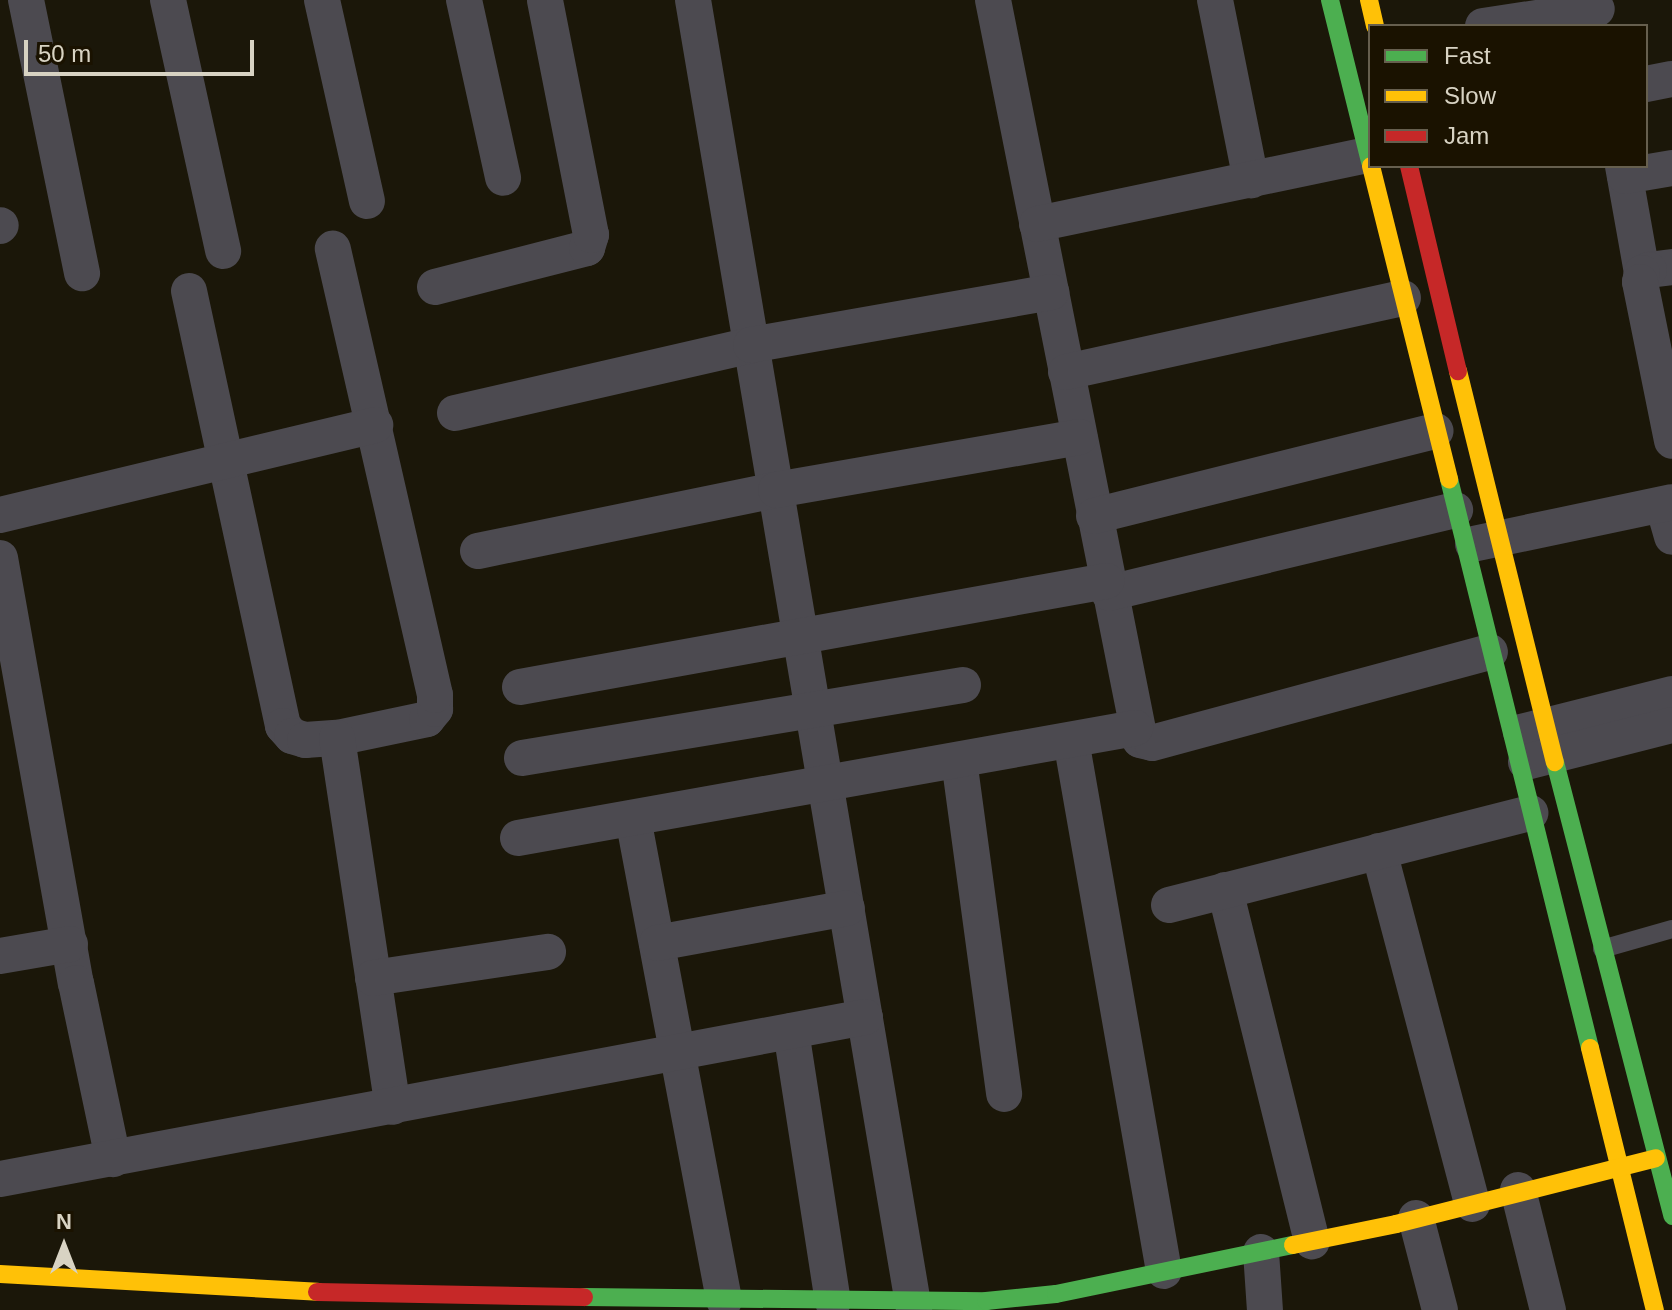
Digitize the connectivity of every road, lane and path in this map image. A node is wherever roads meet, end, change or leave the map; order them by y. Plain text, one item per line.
1 (168, 0) edge
2 (322, 0) edge
3 (464, 0) edge
4 (545, 0) edge
5 (693, 0) edge
6 (993, 0) edge
7 (1215, 0) edge
8 (1330, 0) edge
9 (1369, 0) edge
10 (23, 8) edge
11 (1600, 12) edge
12 (1500, 15) edge
13 (1375, 24) edge
14 (1672, 79) edge
15 (1648, 84) edge
16 (1368, 150) edge
17 (1368, 161) edge
18 (1372, 168) edge
19 (1409, 168) edge
20 (1672, 168) edge
21 (1624, 171) edge
22 (503, 178) dead end
23 (1251, 180) junction
24 (367, 201) dead end
25 (1037, 224) junction
26 (333, 248) dead end
27 (223, 251) dead end
28 (1657, 270) edge
29 (82, 273) dead end
30 (435, 287) dead end
31 (189, 291) dead end
32 (1051, 292) junction
33 (1403, 298) junction
34 (751, 345) junction
35 (1066, 372) junction
36 (455, 413) dead end
37 (375, 425) junction
38 (1436, 431) junction
39 (1079, 437) junction
40 (1672, 441) edge
41 (225, 461) junction
42 (776, 490) junction
43 (1455, 510) junction
44 (0, 515) edge
45 (1669, 515) edge
46 (1094, 516) junction
47 (1481, 543) junction
48 (478, 551) dead end
49 (0, 558) edge
50 (1108, 587) junction
51 (801, 634) junction
52 (1490, 652) junction
53 (963, 685) dead end
54 (520, 687) dead end
55 (1672, 694) edge
56 (814, 712) junction
57 (1672, 725) edge
58 (1135, 728) junction
59 (337, 738) junction
60 (1071, 740) junction
61 (1550, 741) junction
62 (1515, 749) junction
63 (522, 758) dead end
64 (959, 760) junction
65 (826, 784) junction
66 (1530, 813) junction
67 (633, 818) junction
68 (518, 838) dead end
69 (1379, 851) junction
70 (1225, 890) junction
71 (1169, 905) dead end
72 (847, 908) junction
73 (1672, 929) edge
74 (657, 943) junction
75 (70, 944) junction
76 (1602, 949) junction
77 (548, 952) dead end
78 (0, 956) edge
79 (373, 978) junction
80 (865, 1017) junction
81 (791, 1031) junction
82 (678, 1053) junction
83 (1004, 1094) dead end
84 (393, 1107) junction
85 (1659, 1116) edge
86 (1656, 1158) junction
87 (113, 1159) junction
88 (1620, 1167) junction
89 (0, 1179) edge
90 (1518, 1190) junction
91 (1472, 1204) junction
92 (1672, 1216) edge
93 (1416, 1218) junction
94 (1312, 1241) junction
95 (1261, 1252) junction
96 (1164, 1271) junction
97 (0, 1274) edge
98 (171, 1297) edge
99 (724, 1300) junction
100 (352, 1302) edge
101 (833, 1302) junction
102 (1057, 1302) edge
103 (516, 1303) edge
104 (662, 1304) edge
105 (783, 1306) edge
106 (914, 1307) edge
107 (1265, 1310) edge
108 (1440, 1310) edge
109 (1548, 1310) edge
110 (1655, 1310) edge

1 - 27 street
2 - 24 street
3 - 22 street
4 - 30 street
5 - 34 street
6 - 25 street
7 - 23 street
8 - 16 street
9 - 13 street
10 - 29 street
11 - 12 street
14 - 15 street
17 - 23 street
18 - 33 street
19 - 47 street
20 - 21 street
21 - 28 street
23 - 25 street
25 - 32 street
26 - 37 street
28 - 40 street
31 - 41 street
32 - 34 street
32 - 35 street
33 - 35 street
33 - 38 street
34 - 36 street
34 - 42 street
35 - 39 street
37 - 41 street
37 - 59 street
38 - 43 street
38 - 46 street
39 - 42 street
39 - 46 street
41 - 44 street
41 - 59 street
42 - 48 street
42 - 51 street
43 - 47 street
43 - 50 street
45 - 47 street
46 - 50 street
47 - 52 street
47 - 61 street
49 - 75 street
50 - 51 street
50 - 58 street
51 - 54 street
51 - 56 street
52 - 58 street
52 - 62 street
53 - 56 street
55 - 61 street
56 - 63 street
56 - 65 street
57 - 61 street
58 - 60 street
59 - 79 street
60 - 64 street
60 - 96 street
61 - 62 street
61 - 76 street
62 - 66 street
64 - 65 street
64 - 83 street
65 - 67 street
65 - 72 street
66 - 69 street
66 - 88 street
67 - 68 street
67 - 74 street
69 - 70 street
69 - 91 street
70 - 71 street
70 - 94 street
72 - 74 street
72 - 80 street
73 - 76 lane
74 - 82 street
75 - 78 street
75 - 87 street
76 - 85 street
77 - 79 street
79 - 84 street
80 - 81 street
80 - 106 street
81 - 82 street
81 - 101 street
82 - 84 street
82 - 99 street
84 - 87 street
85 - 86 street
86 - 88 street
86 - 92 street
87 - 89 street
88 - 90 street
88 - 110 street
90 - 91 street
90 - 109 street
91 - 93 street
93 - 94 street
93 - 108 street
94 - 95 street
95 - 96 street
95 - 107 street
96 - 102 street
97 - 98 street
98 - 100 street
99 - 104 street
99 - 105 street
100 - 103 street
101 - 105 street
101 - 106 street
102 - 106 street
103 - 104 street

